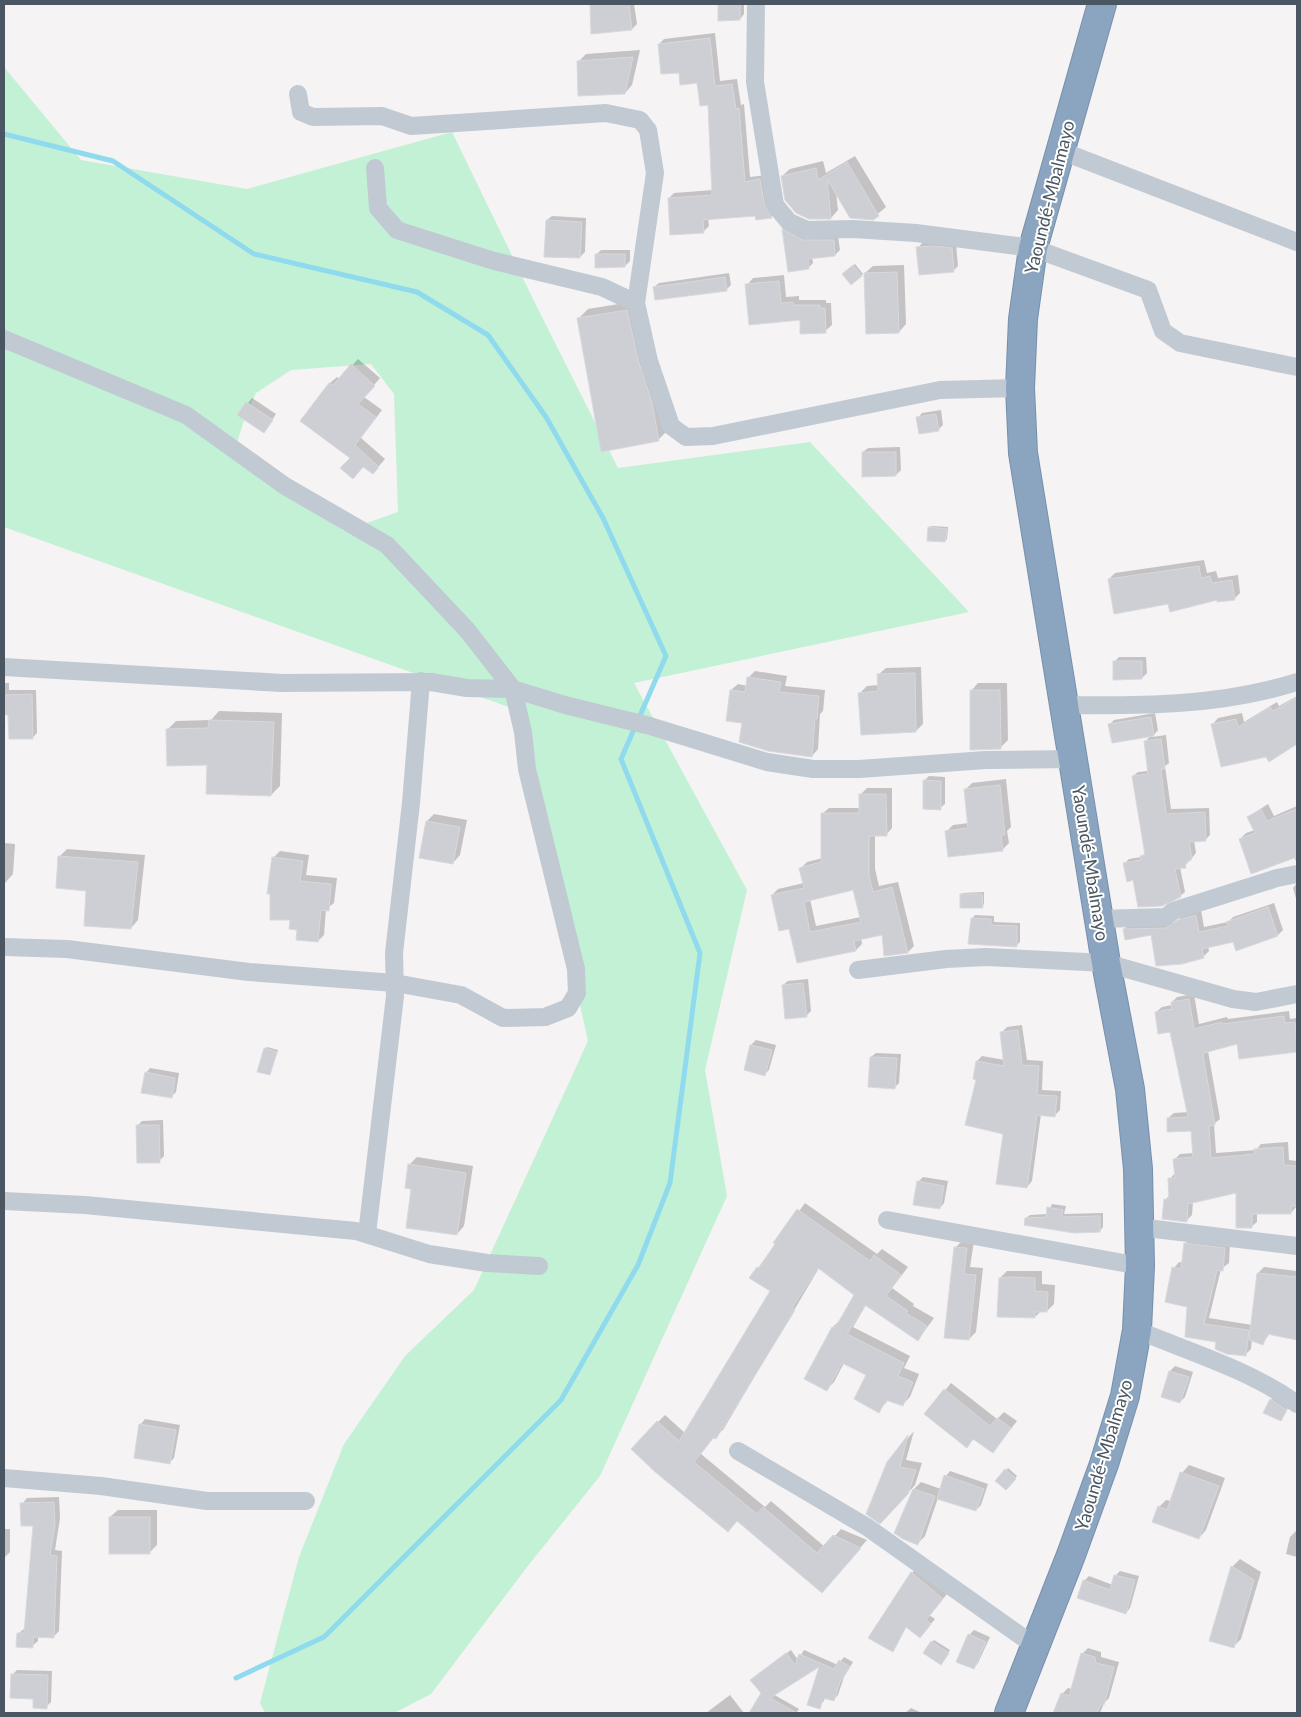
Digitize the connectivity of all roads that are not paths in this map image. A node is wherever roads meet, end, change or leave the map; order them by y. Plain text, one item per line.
1 (756, 4) edge
2 (1102, 4) edge
3 (298, 94) dead end
4 (1059, 150) junction
5 (375, 168) dead end
6 (1297, 242) edge
7 (1033, 248) junction
8 (636, 303) junction
9 (4, 339) edge
10 (1297, 367) edge
11 (1020, 388) junction
12 (4, 667) edge
13 (421, 682) junction
14 (1297, 682) edge
15 (513, 689) junction
16 (1063, 706) junction
17 (1074, 758) junction
18 (1297, 874) edge
19 (1100, 919) junction
20 (4, 947) edge
21 (1106, 963) junction
22 (858, 970) dead end
23 (396, 983) junction
24 (1297, 994) edge
25 (4, 1201) edge
26 (887, 1220) dead end
27 (1138, 1227) junction
28 (367, 1234) junction
29 (1297, 1246) edge
30 (539, 1266) dead end
31 (1140, 1266) junction
32 (1137, 1330) junction
33 (1297, 1404) edge
34 (738, 1451) dead end
35 (4, 1478) edge
36 (306, 1501) dead end
37 (1035, 1646) junction
38 (1008, 1713) edge

1 - 7 street
2 - 4 highway, Yaoundé-Mbalmayo
3 - 8 street
4 - 6 street
4 - 7 highway, Yaoundé-Mbalmayo
5 - 8 street
7 - 10 street
7 - 11 highway, Yaoundé-Mbalmayo
8 - 11 street
9 - 15 street
11 - 16 highway, Yaoundé-Mbalmayo
12 - 13 street
13 - 15 street
13 - 23 street
14 - 16 street
15 - 17 street
15 - 23 street
16 - 17 highway, Yaoundé-Mbalmayo
17 - 19 highway, Yaoundé-Mbalmayo
18 - 19 street
19 - 21 highway, Yaoundé-Mbalmayo
20 - 23 street
21 - 22 street
21 - 24 street
21 - 27 highway, Yaoundé-Mbalmayo
23 - 28 street
25 - 28 street
26 - 31 street
27 - 29 street
27 - 31 highway, Yaoundé-Mbalmayo
28 - 30 street
31 - 32 highway, Yaoundé-Mbalmayo
32 - 33 street
32 - 37 highway, Yaoundé-Mbalmayo
34 - 37 street
35 - 36 street
37 - 38 highway, Yaoundé-Mbalmayo

